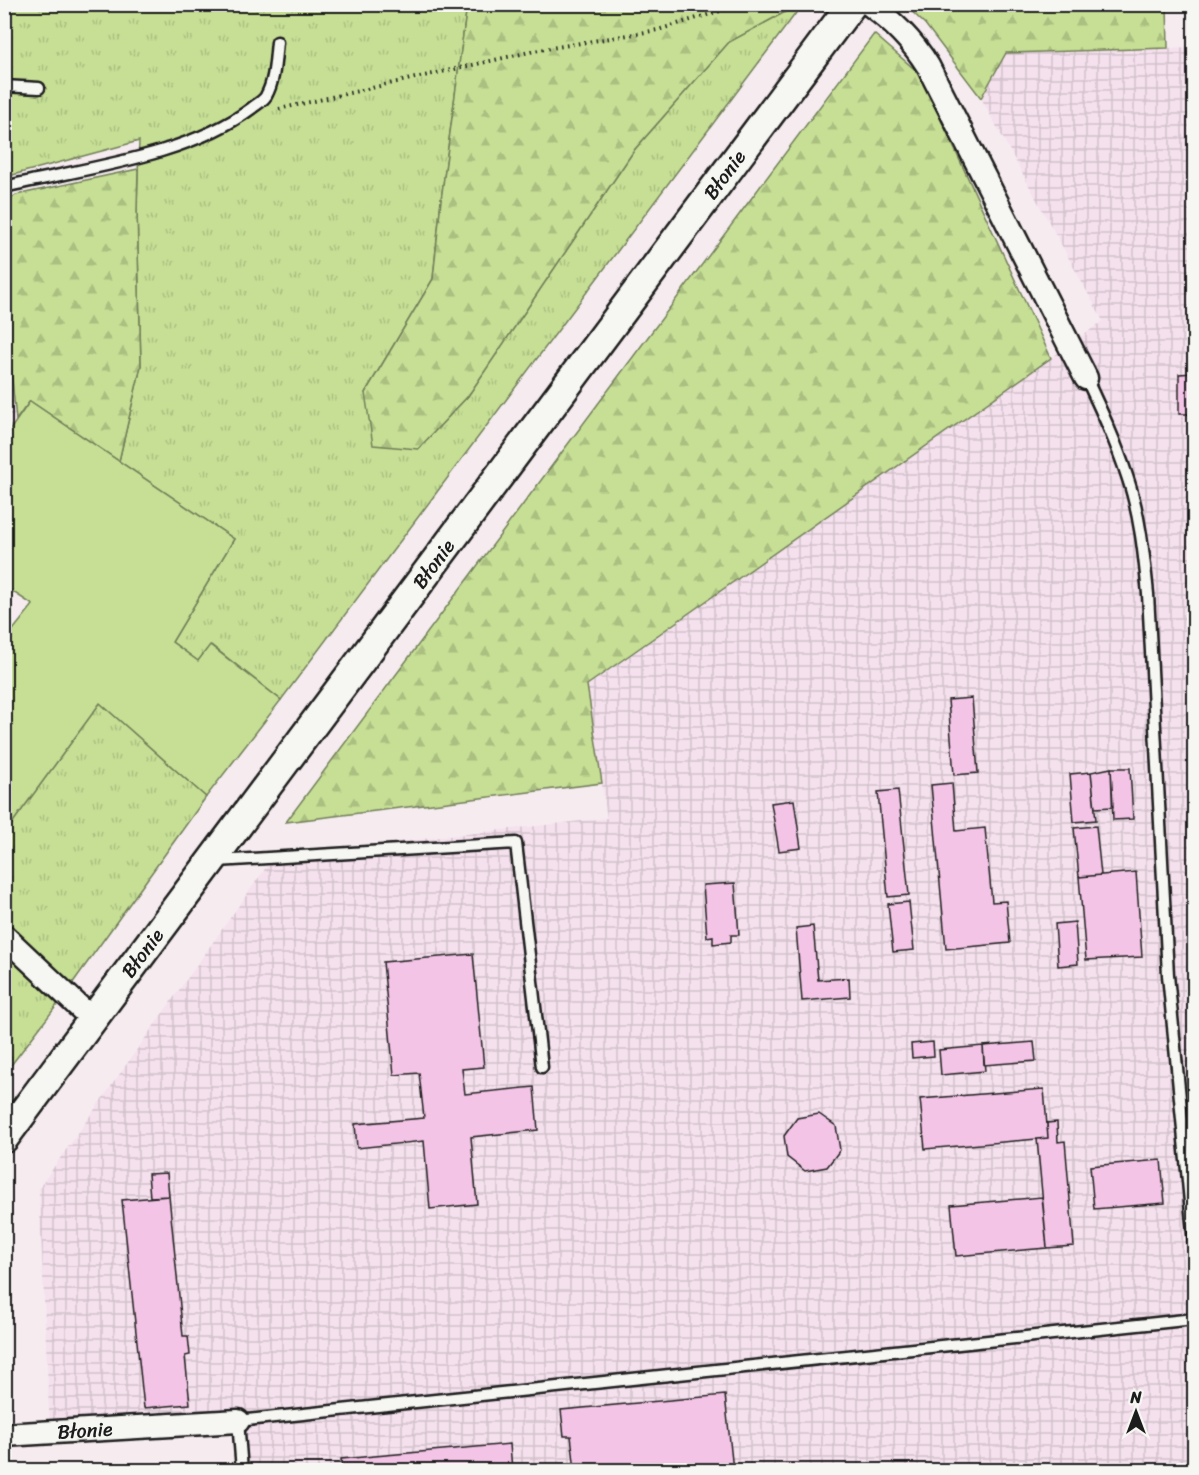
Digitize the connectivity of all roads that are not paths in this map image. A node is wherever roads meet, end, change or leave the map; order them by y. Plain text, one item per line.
1 (852, 4) edge
2 (869, 4) edge
3 (277, 42) dead end
4 (4, 86) edge
5 (39, 88) dead end
6 (4, 188) edge
7 (1086, 378) joint
8 (210, 861) junction
9 (4, 936) edge
10 (92, 1019) junction
11 (542, 1067) dead end
12 (8, 1137) edge
13 (1194, 1243) edge
14 (1194, 1318) edge
15 (238, 1421) junction
16 (4, 1435) edge
17 (242, 1470) edge

1 - 8 street, Błonie
2 - 7 street
3 - 6 lane
4 - 5 lane
7 - 13 lane
8 - 10 street, Błonie
8 - 11 lane
9 - 10 street
10 - 12 street, Błonie
14 - 15 lane
15 - 16 street, Błonie
15 - 17 lane

